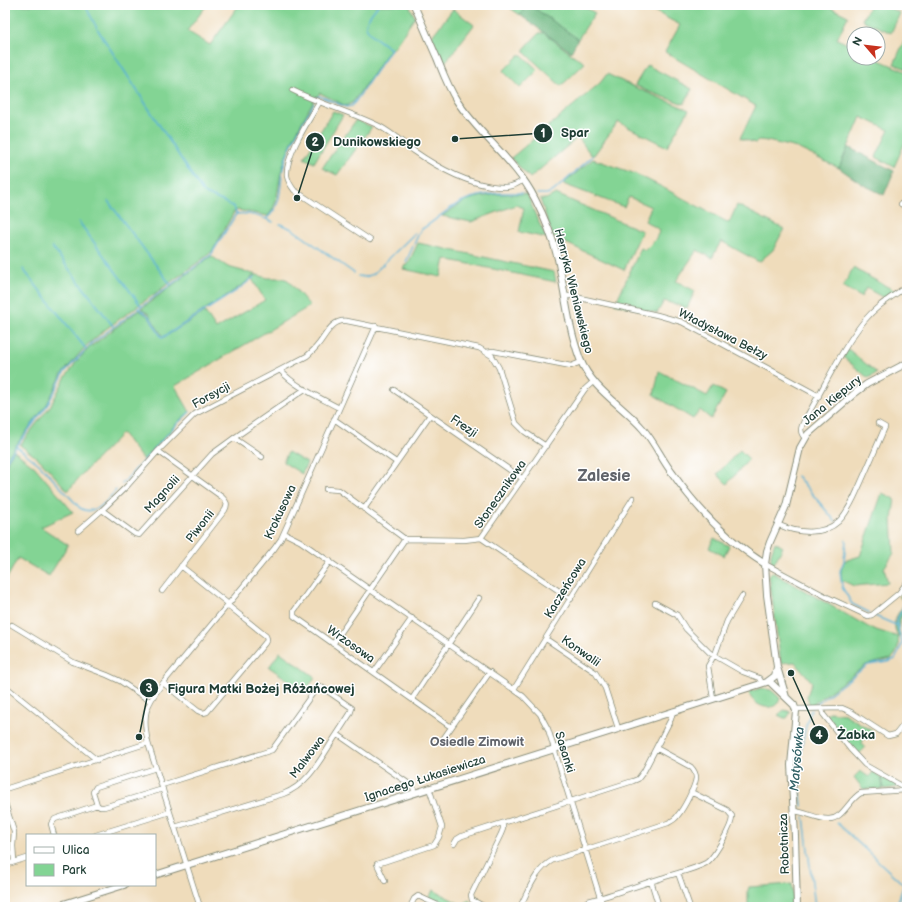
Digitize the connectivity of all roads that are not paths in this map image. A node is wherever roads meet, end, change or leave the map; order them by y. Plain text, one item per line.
1 (414, 5) edge
2 (292, 90) dead end
3 (319, 102) junction
4 (523, 180) junction
5 (901, 204) dead end
6 (907, 207) edge
7 (370, 240) dead end
8 (907, 286) edge
9 (565, 296) junction
10 (376, 326) junction
11 (486, 352) junction
12 (581, 362) junction
13 (907, 362) edge
14 (280, 370) junction
15 (594, 381) junction
16 (305, 389) junction
17 (394, 390) dead end
18 (819, 396) junction
19 (339, 408) junction
20 (430, 415) junction
21 (334, 419) junction
22 (878, 423) dead end
23 (234, 438) junction
24 (805, 438) junction
25 (546, 446) junction
26 (158, 451) junction
27 (262, 457) dead end
28 (396, 462) junction
29 (192, 476) junction
30 (523, 479) junction
31 (326, 489) dead end
32 (633, 498) dead end
33 (102, 510) junction
34 (364, 510) junction
35 (779, 525) junction
36 (78, 531) dead end
37 (284, 533) junction
38 (481, 538) junction
39 (405, 539) junction
40 (330, 561) junction
41 (765, 564) junction
42 (182, 566) junction
43 (907, 582) edge
44 (371, 589) junction
45 (162, 591) dead end
46 (742, 596) dead end
47 (479, 598) dead end
48 (571, 599) junction
49 (655, 602) dead end
50 (228, 604) junction
51 (412, 618) junction
52 (12, 625) dead end
53 (546, 639) junction
54 (333, 644) junction
55 (449, 644) junction
56 (713, 656) junction
57 (777, 666) junction
58 (374, 672) junction
59 (490, 672) junction
60 (769, 680) junction
61 (163, 683) junction
62 (762, 683) junction
63 (5, 686) edge
64 (514, 689) junction
65 (786, 697) junction
66 (713, 698) junction
67 (412, 699) junction
68 (150, 701) junction
69 (795, 709) junction
70 (822, 709) junction
71 (673, 711) junction
72 (907, 720) edge
73 (452, 727) junction
74 (618, 728) junction
75 (337, 734) junction
76 (441, 742) dead end
77 (148, 743) junction
78 (656, 748) junction
79 (554, 749) junction
80 (97, 760) junction
81 (156, 768) junction
82 (162, 787) junction
83 (429, 788) junction
84 (5, 789) edge
85 (906, 790) edge
86 (691, 792) junction
87 (415, 793) junction
88 (570, 802) junction
89 (5, 803) edge
90 (97, 805) junction
91 (170, 812) junction
92 (794, 812) junction
93 (503, 823) junction
94 (175, 827) junction
95 (54, 834) edge
96 (99, 834) edge
97 (454, 844) dead end
98 (585, 850) junction
99 (26, 858) edge
100 (14, 862) junction
101 (5, 865) edge
102 (187, 865) junction
103 (678, 873) junction
104 (156, 875) edge
105 (384, 881) dead end
106 (651, 881) junction
107 (121, 886) edge
108 (600, 898) junction
109 (54, 907) edge
110 (200, 907) edge
111 (410, 907) edge
112 (442, 907) edge
113 (485, 907) edge
114 (520, 907) edge
115 (579, 907) edge
116 (603, 907) edge
117 (659, 907) edge
118 (690, 907) edge
119 (797, 907) edge

1 - 4 street, Henryka Wieniawskiego
2 - 3 street
3 - 4 street
3 - 7 street
4 - 9 street, Henryka Wieniawskiego
5 - 6 street
8 - 18 street
9 - 12 street, Henryka Wieniawskiego
9 - 18 street, Władysława Bełzy
10 - 11 street
10 - 14 street, Forsycji
10 - 19 street, Krokusowa
11 - 12 street
11 - 25 street
12 - 15 street, Henryka Wieniawskiego
13 - 24 street, Jana Kiepury
14 - 16 street
14 - 26 street, Forsycji
15 - 25 street, Słonecznikowa
15 - 41 street, Henryka Wieniawskiego
16 - 19 street
16 - 23 street, Magnolii
17 - 20 street, Frezji
18 - 24 street
19 - 21 street, Krokusowa
20 - 28 street
20 - 30 street, Frezji
21 - 28 street
21 - 37 street, Krokusowa
22 - 35 street
23 - 27 street
23 - 29 street, Magnolii
24 - 35 street, Jana Kiepury
25 - 30 street, Słonecznikowa
26 - 29 street, Piwonii
26 - 33 street, Forsycji
28 - 34 street
29 - 33 street, Magnolii
29 - 42 street, Piwonii
30 - 38 street, Słonecznikowa
31 - 34 street
32 - 48 street, Kaczeńcowa
33 - 36 street, Forsycji
34 - 39 street
35 - 41 street, Jana Kiepury
37 - 40 street, Sasanki
37 - 50 street, Krokusowa
38 - 39 street, Słonecznikowa
38 - 48 street
39 - 44 street
40 - 44 street, Sasanki
40 - 54 street, Wrzosowa
41 - 43 street
41 - 57 street
42 - 45 street, Piwonii
42 - 50 street
44 - 51 street, Sasanki
44 - 54 street
46 - 56 street
47 - 55 street
48 - 53 street, Kaczeńcowa
49 - 56 street
50 - 61 street, Krokusowa
50 - 61 street
51 - 55 street, Sasanki
51 - 58 street
52 - 68 street
53 - 64 street, Kaczeńcowa
53 - 74 street, Konwalii
54 - 58 street, Wrzosowa
55 - 59 street, Sasanki
55 - 67 street
56 - 62 street
56 - 66 street
57 - 60 street
57 - 65 street
58 - 67 street, Wrzosowa
59 - 64 street, Sasanki
59 - 73 street
60 - 62 street, Ignacego Łukasiewicza
60 - 65 street
61 - 68 street, Krokusowa
62 - 66 street, Ignacego Łukasiewicza
63 - 80 street
64 - 79 street, Sasanki
65 - 69 street
66 - 71 street, Ignacego Łukasiewicza
67 - 73 street, Wrzosowa
68 - 77 street, Krokusowa
69 - 70 street
69 - 92 street, Robotnicza
70 - 72 street
70 - 85 street
71 - 74 street, Ignacego Łukasiewicza
71 - 78 street
73 - 76 street
74 - 79 street, Ignacego Łukasiewicza
75 - 82 street
75 - 87 street, Malwowa
75 - 94 street, Malwowa
77 - 80 street
77 - 81 street, Krokusowa
78 - 86 street
78 - 88 street
79 - 83 street, Ignacego Łukasiewicza
79 - 88 street, Sasanki
80 - 84 street
81 - 82 street, Krokusowa
81 - 90 street
82 - 90 street
82 - 91 street, Krokusowa
83 - 87 street, Ignacego Łukasiewicza
83 - 105 street
85 - 92 street
86 - 98 street
86 - 103 street
87 - 102 street, Ignacego Łukasiewicza
88 - 93 street
88 - 98 street, Sasanki
89 - 100 street
90 - 95 street
91 - 94 street, Krokusowa
91 - 96 street
92 - 119 street, Robotnicza
93 - 97 street
93 - 113 street
94 - 102 street, Krokusowa
98 - 108 street, Sasanki
98 - 114 street
99 - 100 street
100 - 101 street
102 - 104 street, Ignacego Łukasiewicza
102 - 110 street, Krokusowa
103 - 106 street
103 - 118 street
106 - 108 street
106 - 117 street
107 - 109 street
108 - 115 street
108 - 116 street, Sasanki
111 - 112 street

